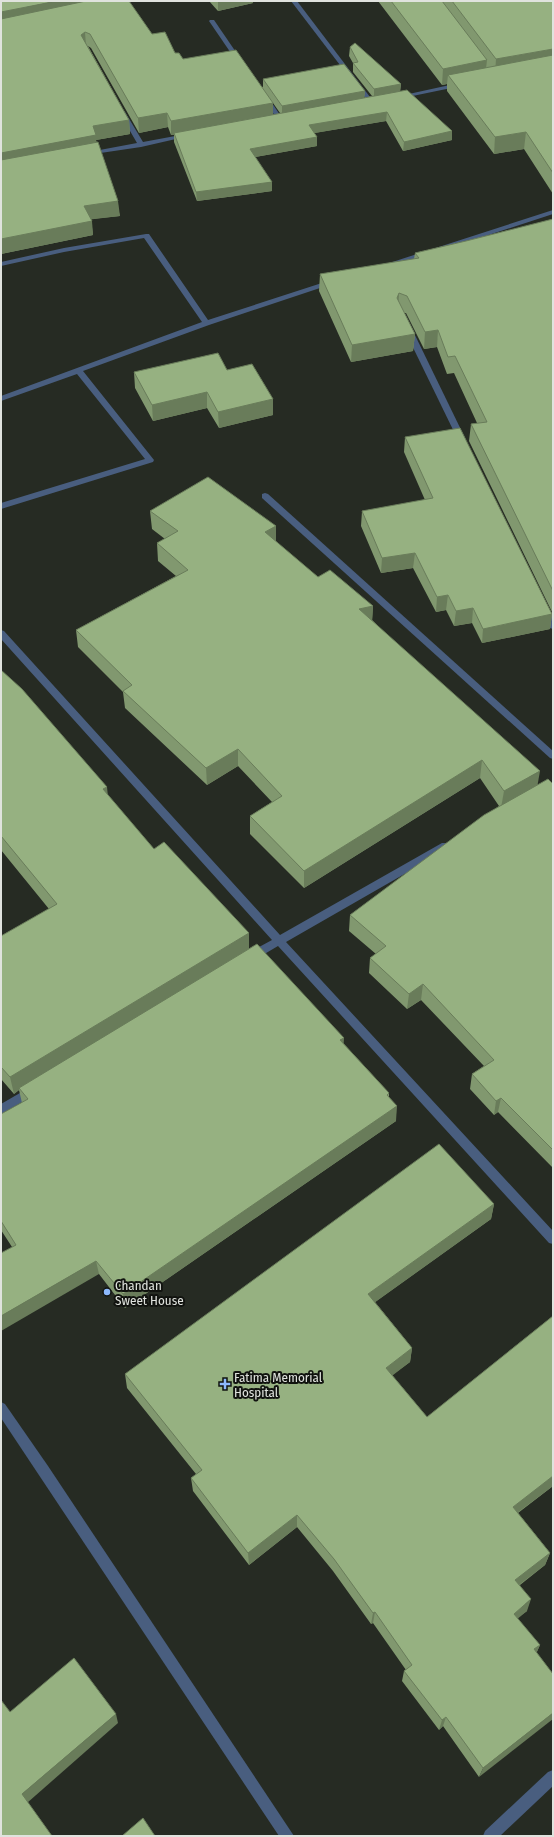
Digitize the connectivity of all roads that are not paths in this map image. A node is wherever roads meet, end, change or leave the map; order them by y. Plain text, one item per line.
1 (294, 1) edge
2 (212, 21) dead end
3 (243, 66) edge
4 (470, 83) edge
5 (261, 92) edge
6 (394, 98) edge
7 (379, 101) edge
8 (371, 102) junction
9 (364, 103) edge
10 (118, 104) edge
11 (287, 117) edge
12 (279, 118) junction
13 (272, 120) edge
14 (195, 134) edge
15 (141, 144) junction
16 (79, 156) edge
17 (553, 212) edge
18 (1, 264) edge
19 (379, 268) edge
20 (342, 280) edge
21 (404, 321) edge
22 (206, 323) junction
23 (79, 371) junction
24 (1, 399) edge
25 (467, 449) edge
26 (265, 496) dead end
27 (1, 506) edge
28 (543, 605) edge
29 (553, 626) edge
30 (1, 633) edge
31 (553, 756) edge
32 (457, 839) edge
33 (278, 940) junction
34 (244, 961) edge
35 (42, 1085) edge
36 (1, 1110) edge
37 (553, 1239) edge
38 (1, 1408) edge
39 (553, 1776) edge
40 (287, 1836) edge
41 (490, 1836) edge

1 - 8 street
2 - 3 street
4 - 6 street
5 - 12 street
7 - 8 street
8 - 9 street
10 - 15 street
11 - 12 street
12 - 13 street
14 - 15 street
15 - 16 street
17 - 19 street
18 - 22 street
20 - 22 street
21 - 25 street
22 - 23 street
23 - 24 street
23 - 27 street
26 - 31 street
28 - 29 street
30 - 33 street
32 - 33 street
33 - 34 street
33 - 37 street
35 - 36 street
38 - 40 street
39 - 41 street

